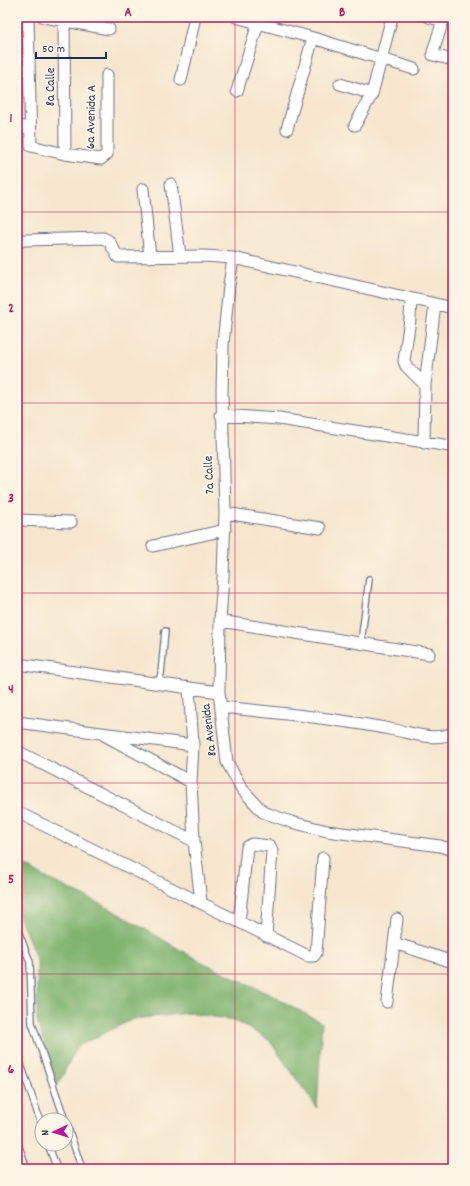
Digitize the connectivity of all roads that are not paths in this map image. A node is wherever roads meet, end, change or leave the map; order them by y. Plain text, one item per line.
1 (28, 17) edge
2 (44, 17) edge
3 (196, 17) edge
4 (236, 17) edge
5 (392, 17) edge
6 (429, 17) edge
7 (443, 19) edge
8 (259, 20) edge
9 (64, 21) junction
10 (109, 29) dead end
11 (312, 38) junction
12 (382, 59) junction
13 (453, 60) edge
14 (414, 69) dead end
15 (107, 75) dead end
16 (181, 80) dead end
17 (340, 84) dead end
18 (237, 91) dead end
19 (372, 94) junction
20 (354, 125) dead end
21 (17, 126) edge
22 (30, 128) junction
23 (286, 129) dead end
24 (65, 154) junction
25 (171, 184) dead end
26 (143, 189) dead end
27 (17, 241) edge
28 (180, 256) junction
29 (150, 257) junction
30 (233, 258) junction
31 (411, 299) junction
32 (435, 304) junction
33 (453, 308) edge
34 (425, 385) junction
35 (221, 415) junction
36 (424, 442) junction
37 (450, 446) dead end
38 (225, 513) junction
39 (17, 520) edge
40 (71, 522) dead end
41 (320, 528) dead end
42 (225, 530) junction
43 (153, 546) dead end
44 (369, 579) dead end
45 (220, 621) junction
46 (165, 631) dead end
47 (361, 643) junction
48 (429, 654) dead end
49 (17, 664) edge
50 (158, 684) junction
51 (189, 688) junction
52 (219, 692) junction
53 (221, 707) junction
54 (17, 722) edge
55 (97, 731) junction
56 (453, 732) edge
57 (129, 736) junction
58 (193, 745) junction
59 (127, 747) junction
60 (17, 751) edge
61 (191, 782) junction
62 (17, 812) edge
63 (194, 841) junction
64 (453, 850) edge
65 (323, 858) dead end
66 (201, 902) junction
67 (397, 919) dead end
68 (240, 922) junction
69 (17, 928) edge
70 (266, 936) junction
71 (394, 943) junction
72 (453, 962) edge
73 (387, 1002) dead end
74 (17, 1052) edge
75 (37, 1112) edge
76 (63, 1112) edge
77 (17, 1141) edge
78 (74, 1145) edge
79 (51, 1152) edge
80 (26, 1169) edge
81 (57, 1169) edge
82 (82, 1169) edge

1 - 22 street
2 - 9 street
3 - 16 street
4 - 8 street
5 - 12 street
6 - 7 street
7 - 13 street
8 - 11 street
8 - 18 street
9 - 10 street
9 - 24 street, 8a Calle
11 - 12 street
11 - 23 street
12 - 14 street
12 - 19 street
15 - 24 street, 6a Avenida A
17 - 19 street
19 - 20 street
21 - 22 street
22 - 24 street, 6a Avenida A
25 - 28 street
26 - 29 street
27 - 29 street
28 - 29 street
28 - 30 street
30 - 31 street
30 - 35 street, 7a Calle
31 - 32 street
31 - 34 street
32 - 33 street
32 - 34 street
34 - 36 street
35 - 36 street
35 - 38 street, 7a Calle
36 - 37 street
38 - 41 street
38 - 42 street, 7a Calle
39 - 40 street
42 - 43 street
42 - 45 street, 7a Calle
44 - 47 lane
45 - 47 street
45 - 52 street, 7a Calle
46 - 50 lane
47 - 48 street
49 - 50 street, 8a Avenida
50 - 51 street, 8a Avenida
51 - 52 street, 8a Avenida
51 - 58 street
52 - 53 street, 8a Avenida
53 - 56 street
53 - 64 street, 8a Avenida
54 - 55 street
55 - 57 street
55 - 59 street
57 - 58 street
57 - 59 street
58 - 61 street
59 - 61 street
60 - 63 street
61 - 63 street
62 - 66 street
63 - 66 street
65 - 70 street
66 - 68 street
67 - 71 street
68 - 70 street
68 - 70 street
69 - 76 lane
71 - 72 street
71 - 73 street
74 - 75 lane
77 - 80 lane
78 - 82 lane
79 - 81 lane

